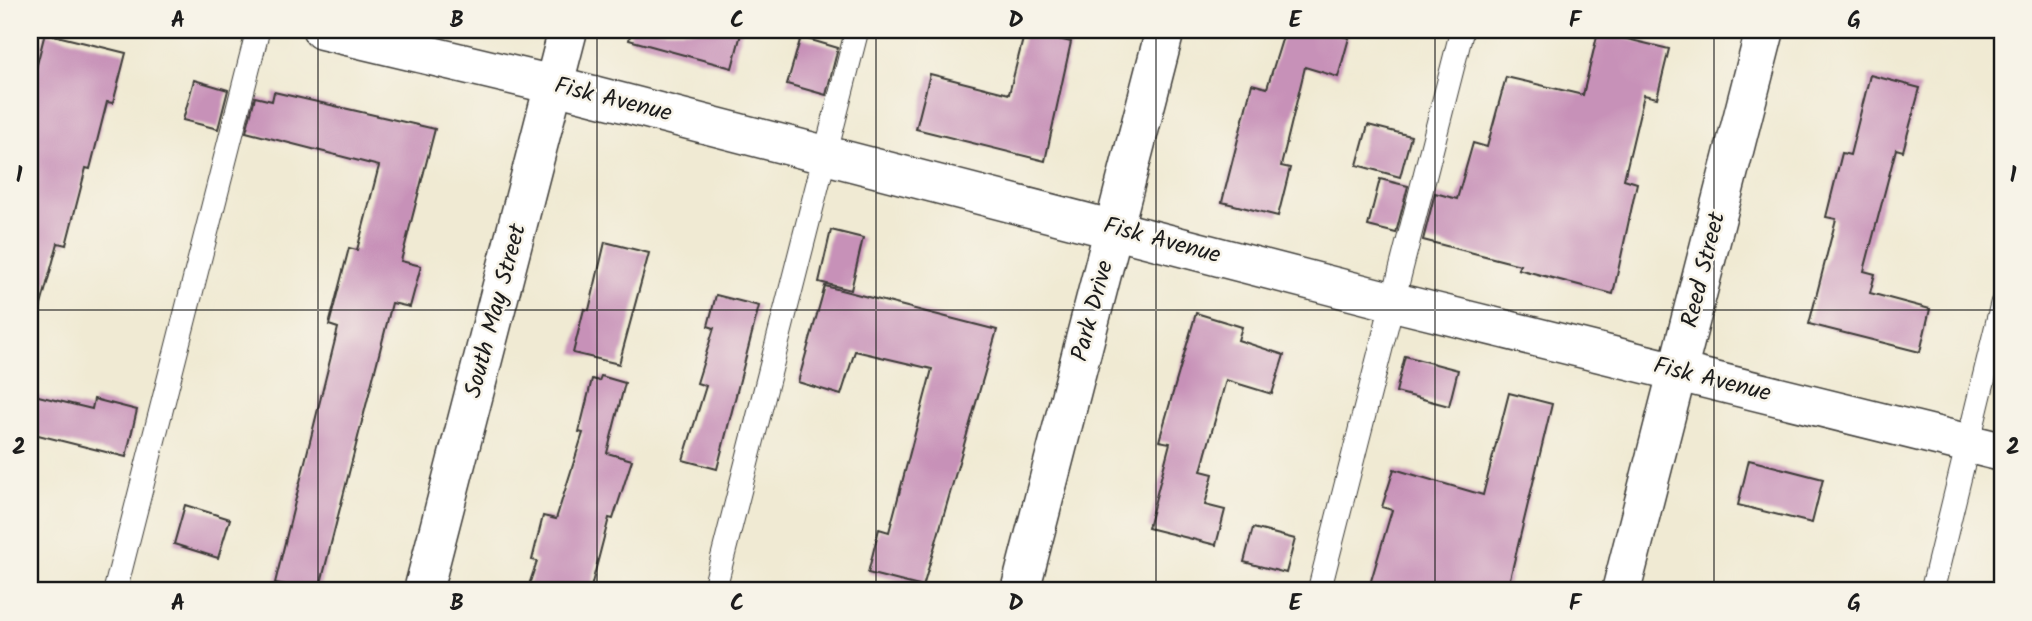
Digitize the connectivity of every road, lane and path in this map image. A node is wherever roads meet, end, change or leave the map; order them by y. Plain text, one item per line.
1 (258, 30) edge
2 (322, 30) edge
3 (569, 30) edge
4 (857, 30) edge
5 (1165, 30) edge
6 (1462, 30) edge
7 (1765, 30) edge
8 (554, 85) junction
9 (825, 154) junction
10 (1114, 228) junction
11 (1394, 302) junction
12 (2002, 304) edge
13 (1678, 372) junction
14 (1986, 447) edge
15 (115, 591) edge
16 (423, 591) edge
17 (714, 591) edge
18 (1020, 591) edge
19 (1319, 591) edge
20 (1621, 591) edge
21 (1932, 591) edge

1 - 15 lane
2 - 8 street, Fisk Avenue
3 - 8 street, South May Street
4 - 9 lane
5 - 10 street, Park Drive
6 - 11 lane
7 - 13 street, Reed Street
8 - 9 street, Fisk Avenue
8 - 16 street, South May Street
9 - 10 street, Fisk Avenue
9 - 17 lane
10 - 11 street, Fisk Avenue
10 - 18 street, Park Drive
11 - 13 street, Fisk Avenue
11 - 19 lane
12 - 14 lane
13 - 14 street, Fisk Avenue
13 - 20 street, Reed Street
14 - 21 lane

